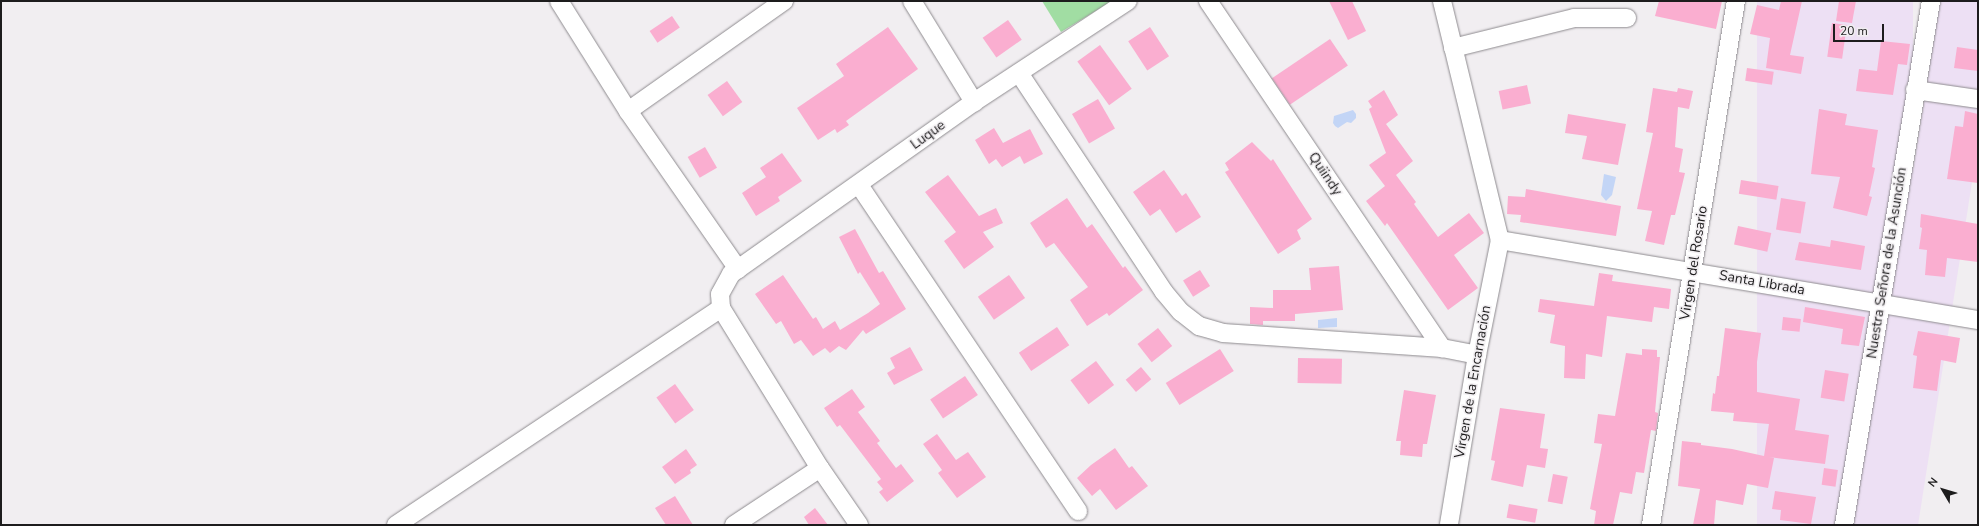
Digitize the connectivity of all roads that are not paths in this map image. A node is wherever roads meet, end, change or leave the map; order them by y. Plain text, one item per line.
1 (559, 1) edge
2 (784, 1) edge
3 (912, 1) edge
4 (1128, 1) edge
5 (1208, 1) edge
6 (1442, 1) edge
7 (1736, 1) edge
8 (1931, 1) edge
9 (1627, 18) dead end
10 (1453, 48) junction
11 (1019, 73) junction
12 (1915, 90) junction
13 (1978, 99) edge
14 (974, 102) junction
15 (628, 111) junction
16 (859, 185) junction
17 (1500, 240) junction
18 (734, 272) junction
19 (1693, 272) junction
20 (1881, 303) junction
21 (721, 308) junction
22 (1978, 320) edge
23 (1442, 348) junction
24 (1477, 355) junction
25 (820, 468) junction
26 (1078, 511) dead end
27 (396, 525) edge
28 (734, 525) edge
29 (859, 525) edge
30 (1449, 525) edge
31 (1651, 525) edge
32 (1844, 525) edge

1 - 15 street
2 - 15 street
3 - 14 street
4 - 11 street, Luque
5 - 23 street, Quiindy
6 - 10 street
7 - 19 street, Virgen del Rosario
8 - 12 street, Nuestra Señora de la Asunción
9 - 10 street
10 - 17 street
11 - 14 street, Luque
11 - 23 street
12 - 13 street
12 - 20 street, Nuestra Señora de la Asunción
14 - 16 street, Luque
15 - 18 street
16 - 18 street, Luque
16 - 26 street
17 - 19 street, Santa Librada
17 - 24 street, Virgen de la Encarnación
18 - 21 street
19 - 20 street, Santa Librada
19 - 31 street, Virgen del Rosario
20 - 22 street, Santa Librada
20 - 32 street, Nuestra Señora de la Asunción
21 - 25 street
21 - 27 street
23 - 24 street
24 - 30 street, Virgen de la Encarnación
25 - 28 street
25 - 29 street

